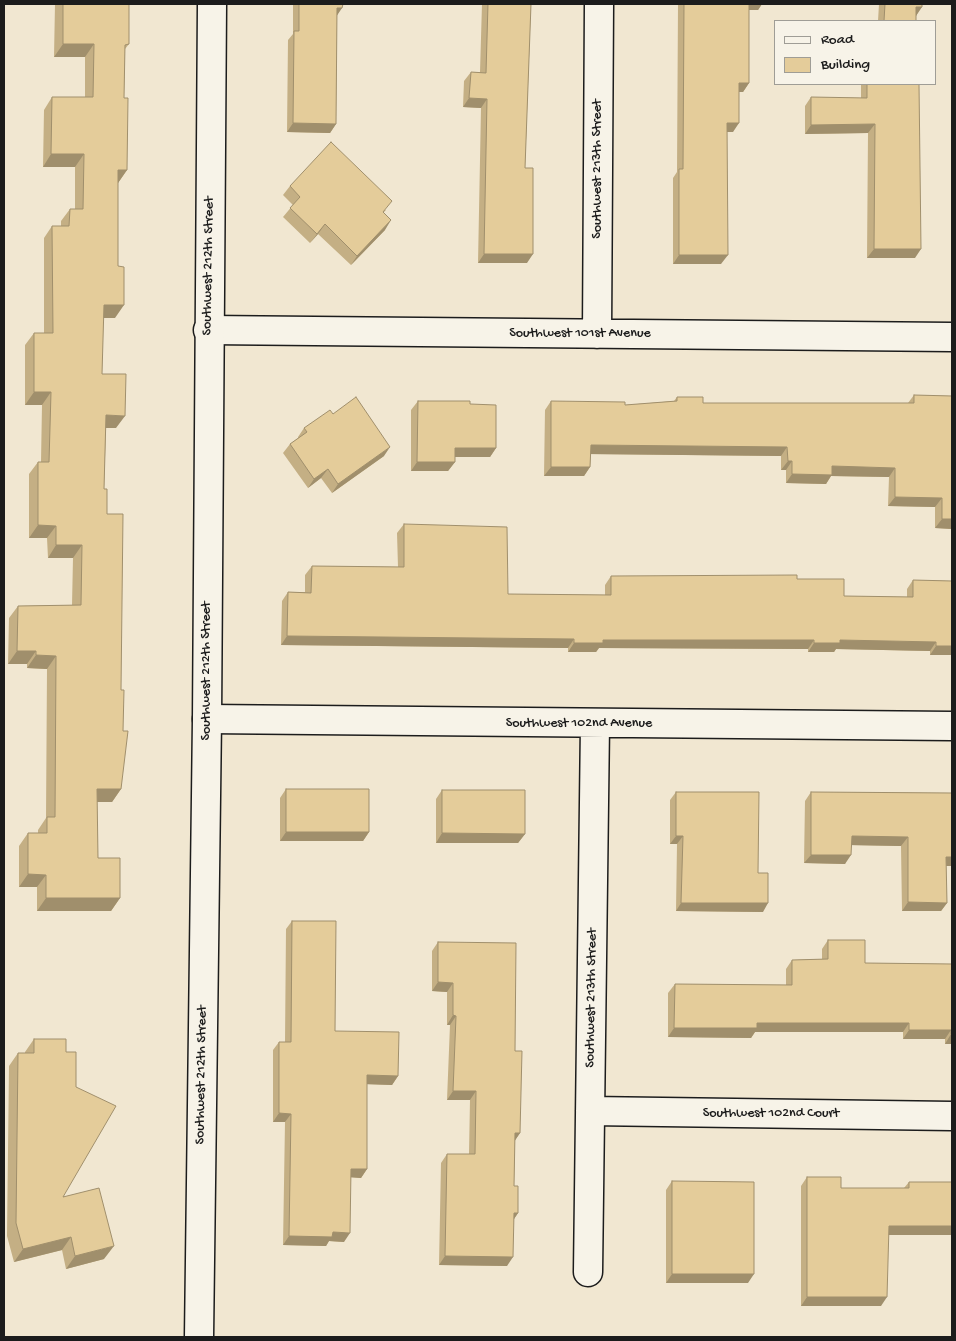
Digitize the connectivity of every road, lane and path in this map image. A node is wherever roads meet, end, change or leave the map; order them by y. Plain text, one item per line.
1 (212, 4) edge
2 (599, 4) edge
3 (208, 330) junction
4 (597, 334) junction
5 (952, 337) edge
6 (207, 719) junction
7 (595, 724) junction
8 (952, 726) edge
9 (590, 1111) junction
10 (952, 1116) edge
11 (588, 1272) dead end
12 (199, 1337) edge

1 - 3 street, Southwest 212th Street
2 - 4 street, Southwest 213th Street
3 - 4 street, Southwest 101st Avenue
3 - 6 street, Southwest 212th Street
4 - 5 street, Southwest 101st Avenue
6 - 7 street, Southwest 102nd Avenue
6 - 12 street, Southwest 212th Street
7 - 8 street, Southwest 102nd Avenue
7 - 9 street, Southwest 213th Street
9 - 10 street, Southwest 102nd Court
9 - 11 street, Southwest 213th Street

